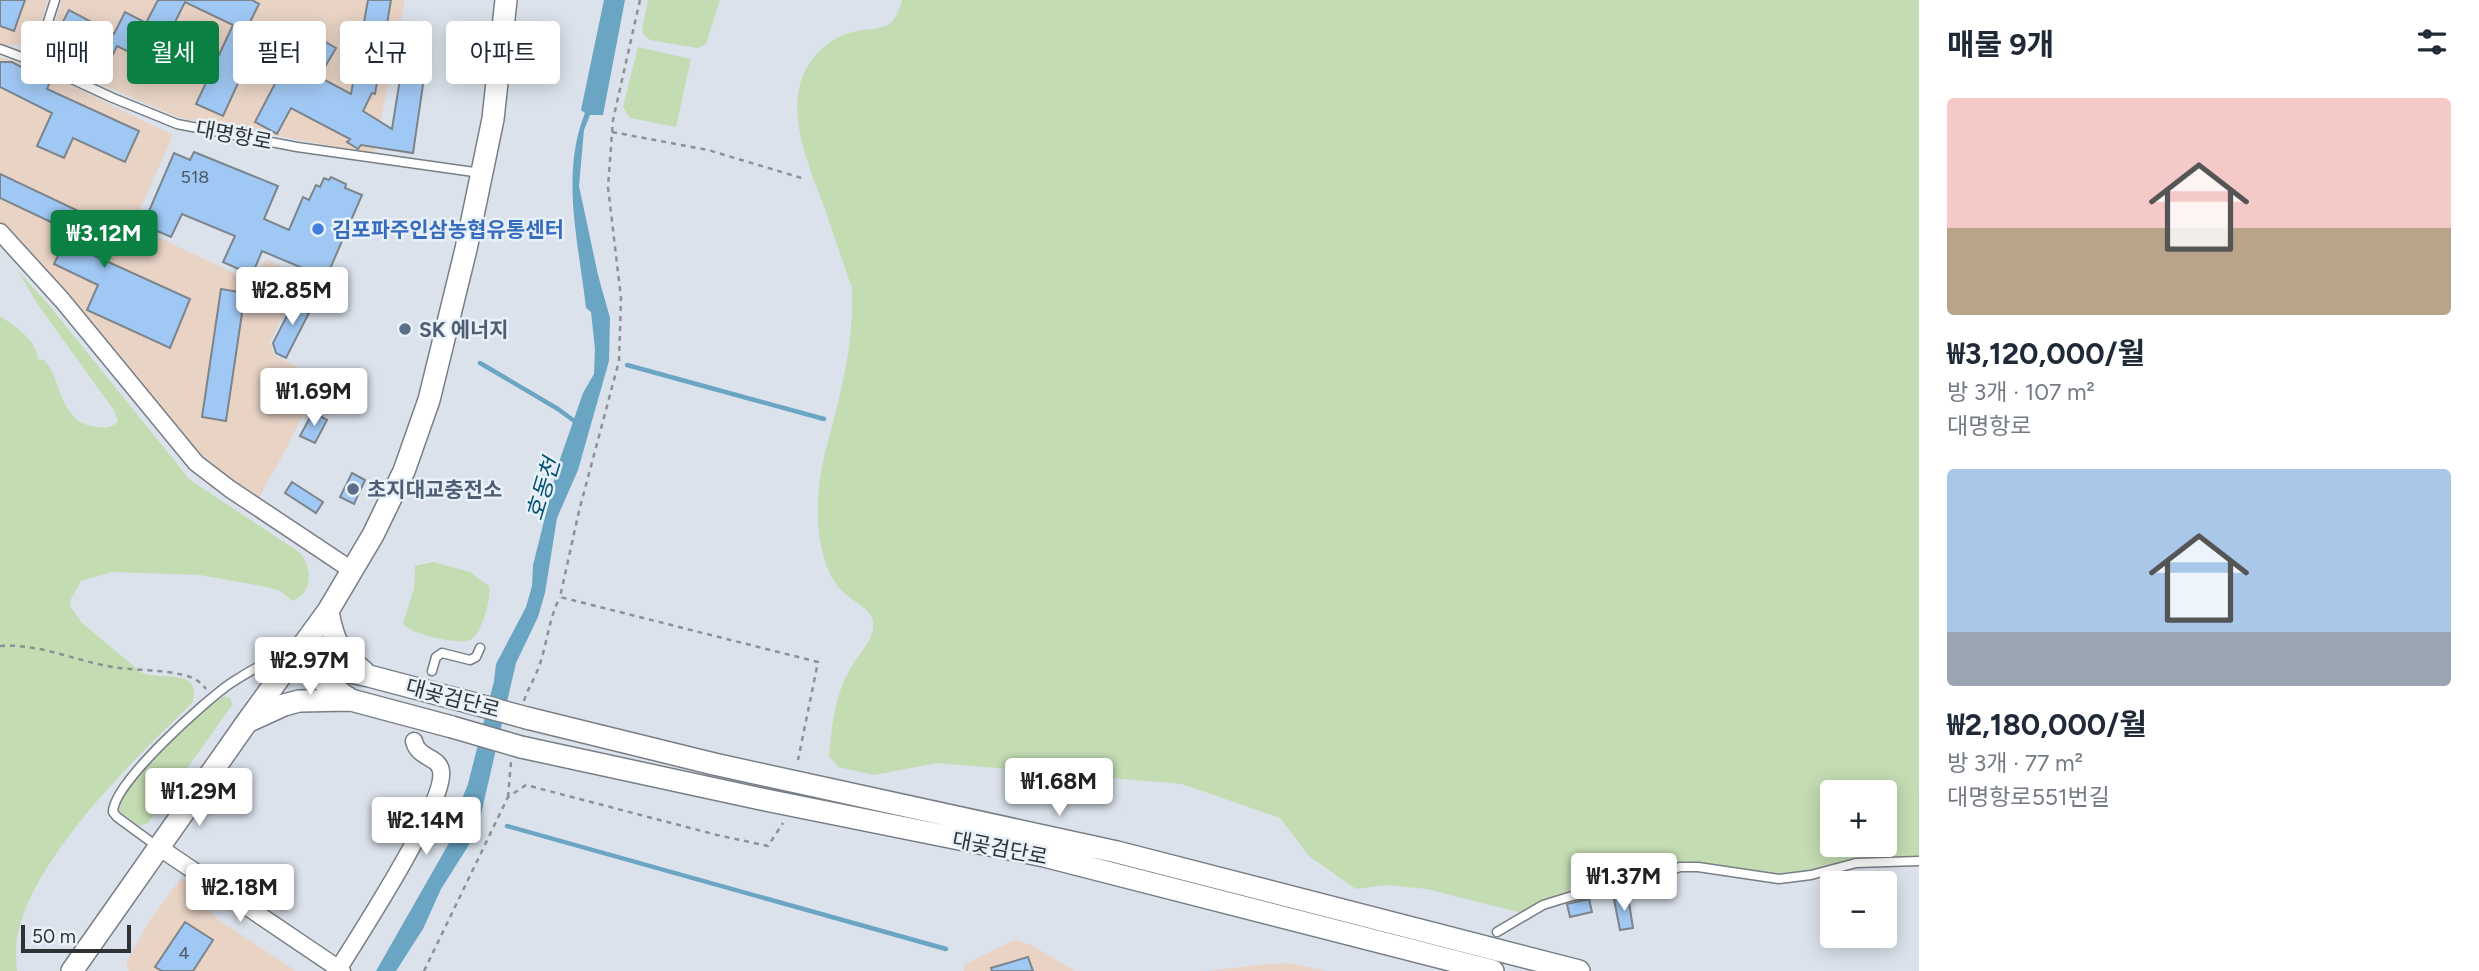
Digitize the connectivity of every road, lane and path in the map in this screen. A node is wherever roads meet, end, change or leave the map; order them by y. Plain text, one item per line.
1 (55, 0) edge
2 (506, 0) edge
3 (640, 0) edge
4 (48, 21) edge
5 (0, 49) edge
6 (21, 57) edge
7 (83, 84) edge
8 (612, 132) junction
9 (481, 173) junction
10 (805, 179) dead end
11 (0, 232) edge
12 (353, 571) junction
13 (560, 597) junction
14 (328, 611) junction
15 (0, 646) edge
16 (480, 648) dead end
17 (297, 653) junction
18 (432, 671) dead end
19 (369, 676) junction
20 (213, 697) junction
21 (351, 700) junction
22 (524, 715) junction
23 (247, 722) junction
24 (414, 741) dead end
25 (516, 752) junction
26 (799, 760) dead end
27 (508, 797) junction
28 (783, 823) dead end
29 (160, 848) junction
30 (1919, 861) edge
31 (1497, 932) dead end
32 (339, 970) edge
33 (72, 971) edge
34 (424, 971) edge
35 (1493, 971) edge
36 (1579, 971) edge

1 - 4 lane
2 - 9 main road
3 - 8 path
5 - 6 lane, 대명항로
7 - 9 lane, 대명항로
8 - 10 path
8 - 13 path
9 - 12 main road
11 - 12 street
12 - 14 main road
13 - 22 path
13 - 26 path
14 - 17 main road
14 - 19 main road
15 - 20 path
16 - 18 lane
17 - 19 main road, 대곶검단로
17 - 20 lane
17 - 21 main road, 대곶검단로
17 - 23 main road
19 - 22 main road, 대곶검단로, bridge
20 - 29 lane
21 - 23 main road
21 - 25 main road, 대곶검단로, bridge
22 - 36 main road, 대곶검단로
23 - 29 main road
24 - 32 street
25 - 27 path
25 - 35 main road, 대곶검단로
27 - 28 path
27 - 34 path
29 - 32 street
29 - 33 main road
30 - 31 lane

